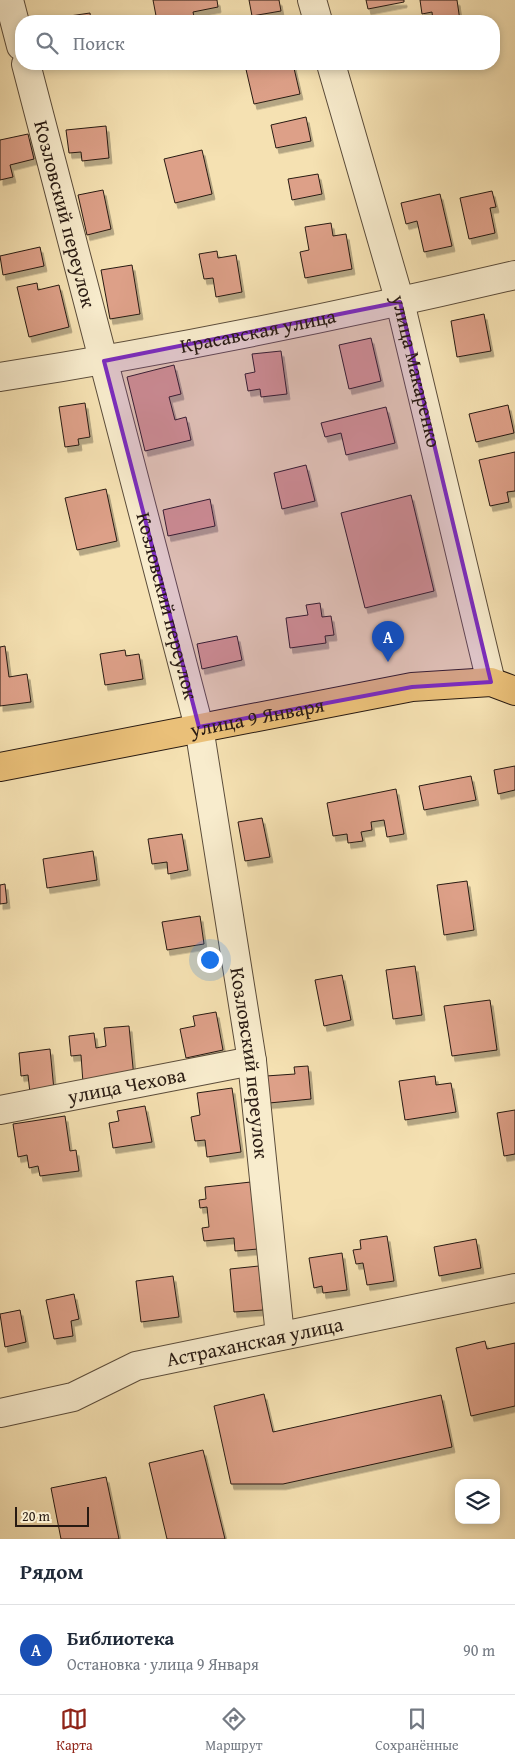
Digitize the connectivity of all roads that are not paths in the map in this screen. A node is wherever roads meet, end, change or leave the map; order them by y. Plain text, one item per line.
1 (312, 0) edge
2 (12, 2) edge
3 (316, 15) edge
4 (15, 17) edge
5 (28, 70) edge
6 (333, 70) edge
7 (515, 276) edge
8 (400, 302) junction
9 (104, 361) junction
10 (0, 377) edge
11 (503, 686) edge
12 (200, 727) junction
13 (0, 767) edge
14 (252, 1061) junction
15 (0, 1110) edge
16 (515, 1288) edge
17 (280, 1336) junction
18 (0, 1413) edge

1 - 3 street
2 - 4 street
5 - 9 street, Козловский переулок
6 - 8 street, улица Макаренко
7 - 8 street, Красавская улица
8 - 9 street, Красавская улица
8 - 11 street, улица Макаренко
9 - 10 street, Красавская улица
9 - 12 street, Козловский переулок
11 - 12 main road, улица 9 Января
12 - 13 main road, улица 9 Января
12 - 14 street, Козловский переулок
14 - 15 street, улица Чехова
14 - 17 street, Козловский переулок
16 - 17 street, Астраханская улица
17 - 18 street, Астраханская улица

